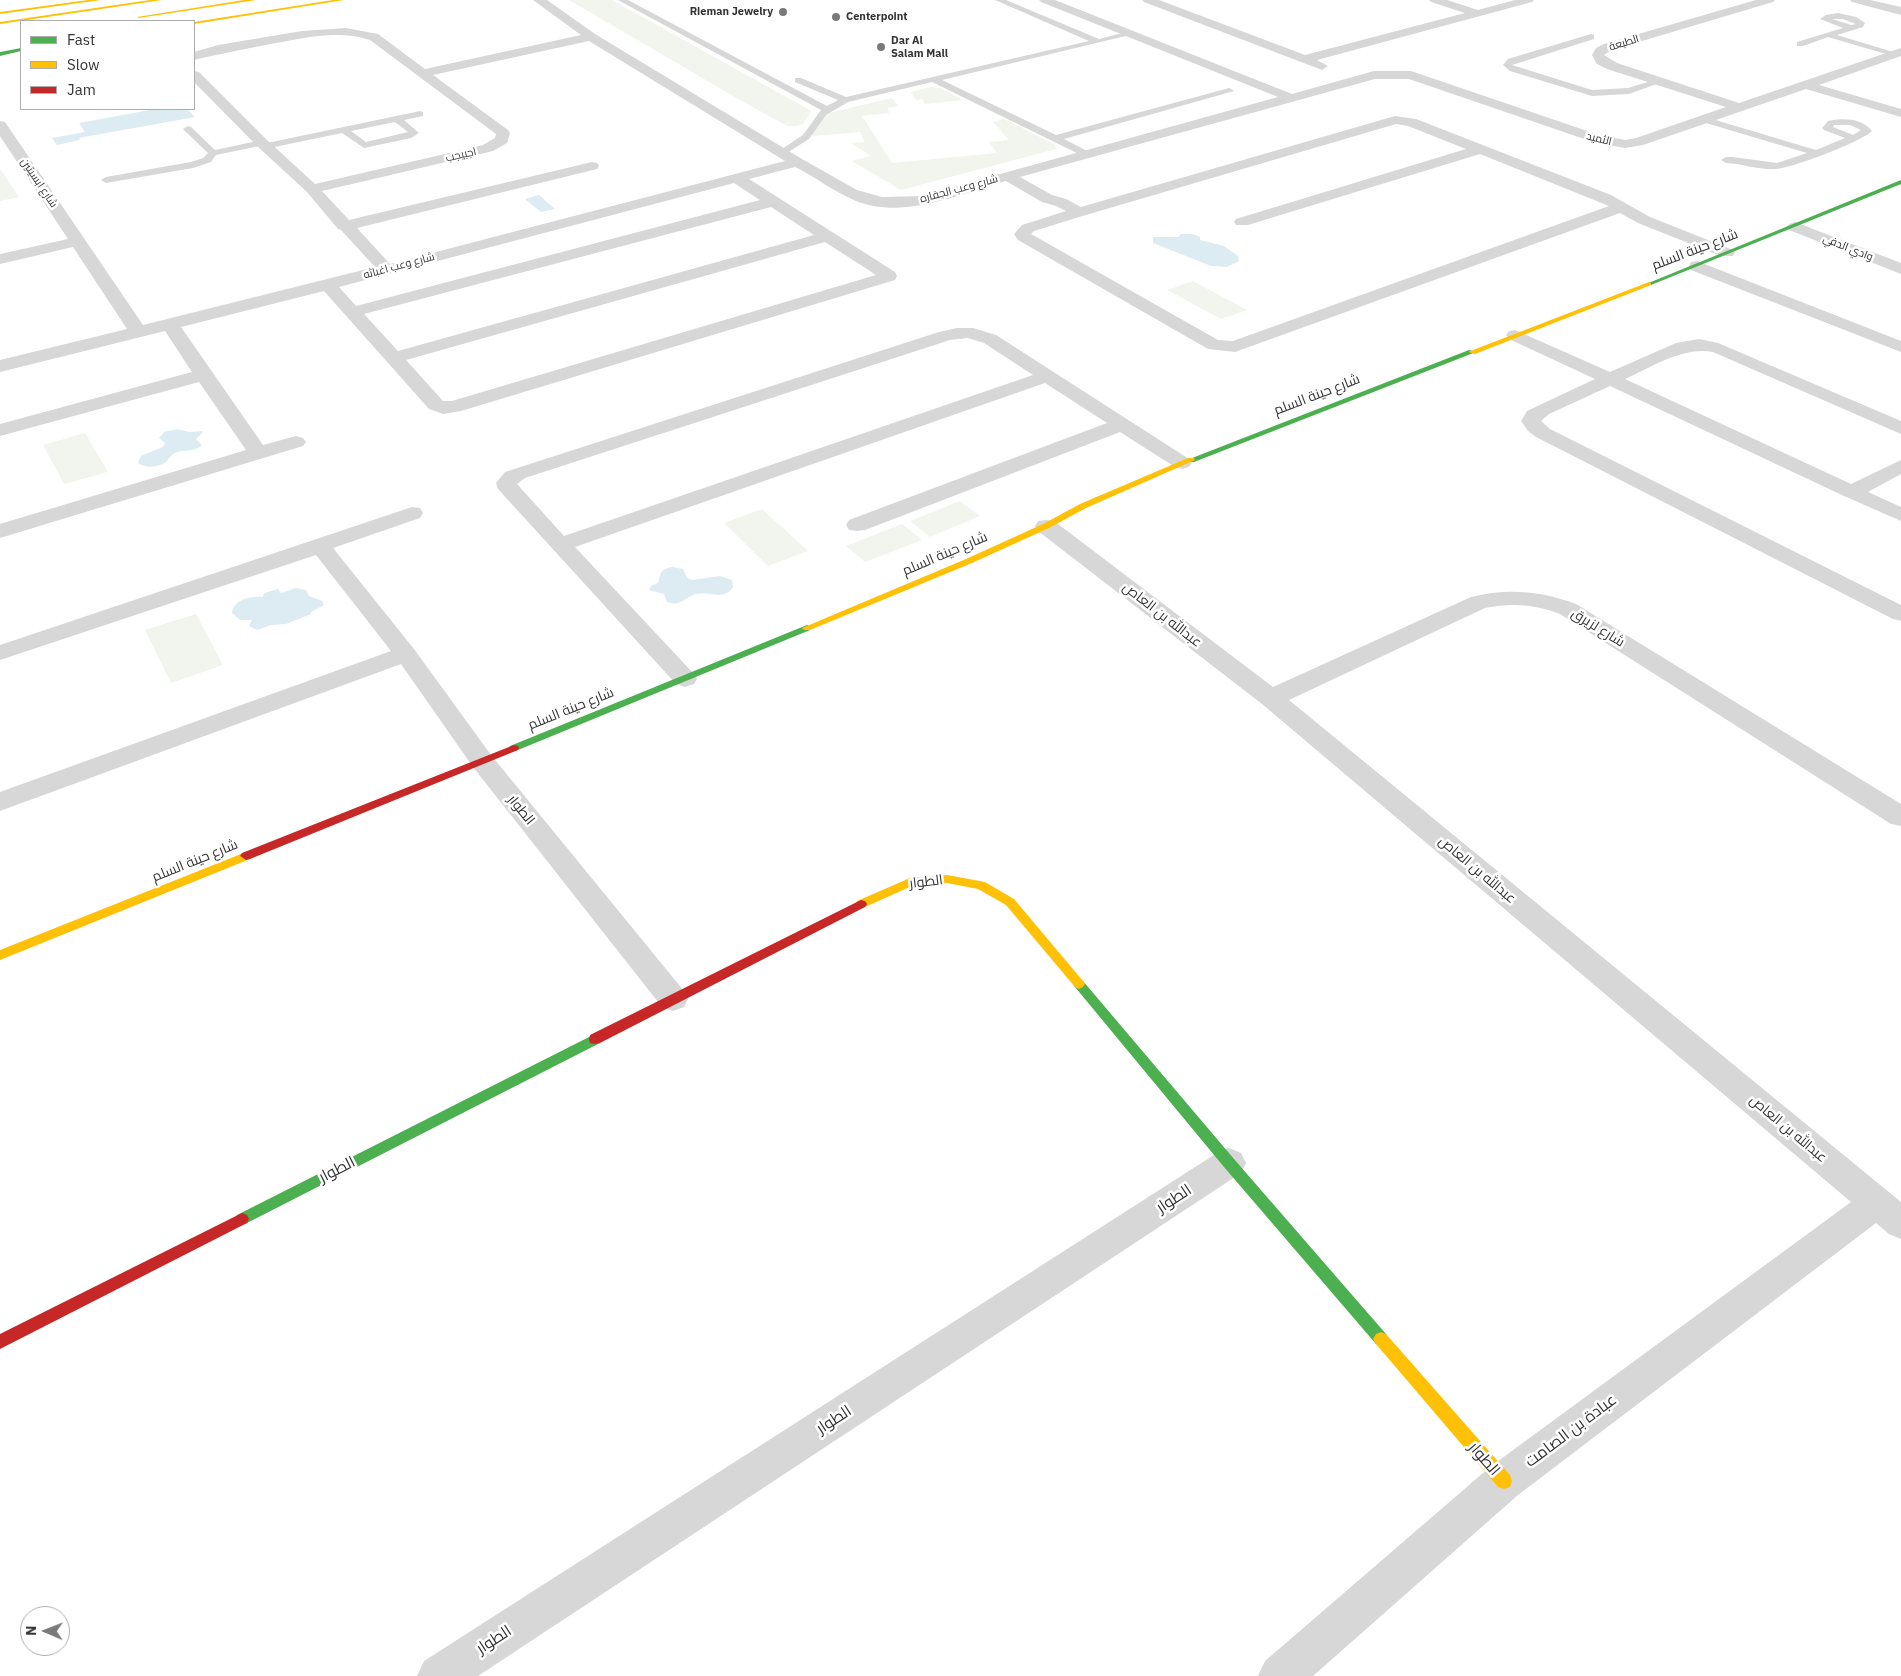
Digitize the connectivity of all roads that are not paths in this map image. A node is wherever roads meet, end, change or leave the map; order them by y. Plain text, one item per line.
1 (98, 0) edge
2 (160, 0) edge
3 (254, 0) edge
4 (342, 0) edge
5 (539, 0) edge
6 (622, 0) edge
7 (1000, 0) edge
8 (1045, 0) edge
9 (1148, 0) edge
10 (1435, 0) edge
11 (1528, 0) edge
12 (1769, 0) edge
13 (1856, 0) edge
14 (1901, 12) edge
15 (0, 13) edge
16 (1477, 14) junction
17 (127, 18) dead end
18 (0, 22) edge
19 (195, 23) edge
20 (1852, 28) dead end
21 (1838, 32) junction
22 (1130, 34) junction
23 (1829, 35) junction
24 (1591, 36) dead end
25 (591, 37) junction
26 (1097, 41) junction
27 (1800, 44) dead end
28 (20, 50) edge
29 (1899, 52) edge
30 (0, 54) edge
31 (195, 56) edge
32 (1305, 59) junction
33 (422, 73) junction
34 (786, 74) dead end
35 (1392, 74) joint
36 (195, 76) edge
37 (1638, 76) junction
38 (932, 79) junction
39 (1356, 79) junction
40 (1658, 82) junction
41 (1806, 85) junction
42 (1229, 91) dead end
43 (1605, 93) junction
44 (1291, 98) junction
45 (845, 100) junction
46 (1738, 107) junction
47 (827, 110) junction
48 (1901, 113) edge
49 (420, 114) dead end
50 (1717, 114) junction
51 (397, 119) junction
52 (1702, 119) junction
53 (0, 125) edge
54 (188, 129) dead end
55 (344, 130) junction
56 (1055, 138) junction
57 (1853, 138) dead end
58 (264, 145) junction
59 (1799, 148) junction
60 (1480, 149) junction
61 (19, 153) junction
62 (213, 153) junction
63 (782, 153) junction
64 (1816, 153) junction
65 (1087, 155) junction
66 (0, 157) edge
67 (1726, 160) dead end
68 (797, 162) junction
69 (592, 166) dead end
70 (1013, 175) junction
71 (737, 178) junction
72 (106, 180) dead end
73 (1901, 182) edge
74 (312, 189) junction
75 (774, 201) junction
76 (1622, 207) junction
77 (1079, 212) junction
78 (1242, 222) dead end
79 (344, 226) junction
80 (1795, 227) junction
81 (828, 236) junction
82 (79, 241) junction
83 (1721, 256) junction
84 (0, 260) edge
85 (1697, 266) junction
86 (386, 269) junction
87 (1901, 269) edge
88 (328, 285) junction
89 (353, 312) junction
90 (170, 324) junction
91 (138, 332) junction
92 (1516, 334) junction
93 (1901, 334) edge
94 (1901, 347) edge
95 (394, 358) junction
96 (0, 366) edge
97 (203, 375) junction
98 (1047, 376) junction
99 (1609, 379) junction
100 (1122, 424) junction
101 (1901, 428) edge
102 (0, 430) edge
103 (296, 442) dead end
104 (259, 454) junction
105 (1182, 463) junction
106 (1901, 466) edge
107 (1851, 492) junction
108 (412, 513) dead end
109 (1901, 515) edge
110 (857, 525) dead end
111 (1046, 526) junction
112 (0, 531) edge
113 (560, 545) junction
114 (320, 546) junction
115 (1901, 614) edge
116 (0, 653) edge
117 (406, 654) junction
118 (685, 679) junction
119 (1271, 698) junction
120 (482, 761) junction
121 (0, 802) edge
122 (1901, 817) edge
123 (0, 956) edge
124 (673, 999) junction
125 (1229, 1163) junction
126 (1888, 1213) edge
127 (0, 1342) edge
128 (1504, 1482) junction
129 (439, 1676) edge
130 (1280, 1676) edge

1 - 15 main road
2 - 18 main road
3 - 17 main road
4 - 19 main road
5 - 25 street, شارع وعب الجفاره
6 - 47 lane
7 - 26 lane
8 - 22 street
9 - 32 street
10 - 16 street
11 - 16 street
12 - 37 street, الطبعة
13 - 14 street
16 - 32 street
20 - 21 lane
21 - 23 lane
21 - 29 lane
22 - 26 lane
22 - 44 street
23 - 27 lane
23 - 29 lane
24 - 43 lane
25 - 33 street
25 - 63 street, شارع وعب الجفاره
26 - 38 lane
28 - 30 main road
29 - 41 street, الثميد
31 - 33 street, اجبيجب
32 - 39 street
33 - 74 street, اجبيجب
34 - 45 lane
35 - 39 street, شارع وعب الجفاره
35 - 52 street, الثميد
36 - 58 street
37 - 40 street, الطبعة
37 - 43 lane
38 - 45 lane
38 - 56 lane
39 - 44 street, شارع وعب الجفاره
40 - 43 lane
40 - 46 street, الطبعة
41 - 46 street, الثميد
41 - 48 street
42 - 56 lane
44 - 65 street, شارع وعب الجفاره
45 - 47 lane
46 - 50 street, الثميد
47 - 63 lane
49 - 51 lane
50 - 52 street, الثميد
50 - 59 lane
51 - 55 lane
51 - 55 lane
52 - 59 lane
53 - 61 street, شارع ابسيتين
54 - 62 lane
55 - 58 lane
56 - 65 lane
57 - 64 lane
58 - 62 lane
58 - 74 street
59 - 64 lane
60 - 76 street
60 - 77 street
60 - 78 street
61 - 66 street
61 - 82 street, شارع ابسيتين
62 - 72 lane
63 - 68 street, شارع وعب الجفاره
64 - 67 lane
65 - 70 street, شارع وعب الجفاره
68 - 70 street, شارع وعب الجفاره
68 - 71 street, شارع وعب اغباثه
69 - 79 street
70 - 77 street
71 - 75 street
71 - 86 street, شارع وعب اغباثه
73 - 80 main road, شارع حينة السلم
74 - 79 street
75 - 81 street
75 - 89 street
76 - 77 street
76 - 83 street
79 - 86 street
80 - 83 main road, شارع حينة السلم
80 - 87 street, وادي الدفي
81 - 95 street
81 - 95 street
82 - 84 street
82 - 91 street, شارع ابسيتين
83 - 85 main road, شارع حينة السلم
83 - 93 street
85 - 92 main road, شارع حينة السلم
85 - 94 street
86 - 88 street, شارع وعب اغباثه
88 - 89 street
88 - 90 street, شارع وعب اغباثه
89 - 95 street
90 - 91 street, شارع وعب اغباثه
90 - 97 street
91 - 96 street, شارع وعب اغباثه
92 - 99 street
92 - 105 main road, شارع حينة السلم
97 - 102 street
97 - 104 street
98 - 100 street
98 - 113 street
98 - 113 street
99 - 101 street
99 - 107 street
99 - 115 street
100 - 105 street
100 - 110 street
103 - 104 street
104 - 112 street
105 - 111 main road, شارع حينة السلم
106 - 107 street
107 - 109 street
108 - 114 street
111 - 118 main road, شارع حينة السلم
111 - 119 street, عبدالله بن العاص
113 - 118 street
114 - 116 street
114 - 117 street, الطوار
117 - 120 street, الطوار
117 - 121 street
118 - 120 main road, شارع حينة السلم
119 - 122 street, شارع لزيرق
119 - 126 street, عبدالله بن العاص
120 - 123 main road, شارع حينة السلم
120 - 124 street, الطوار
124 - 125 main road, الطوار
124 - 127 main road, الطوار
125 - 128 main road, الطوار
125 - 129 street, الطوار
126 - 128 street, عبادة بن الصامت
128 - 130 street, عبادة بن الصامت

